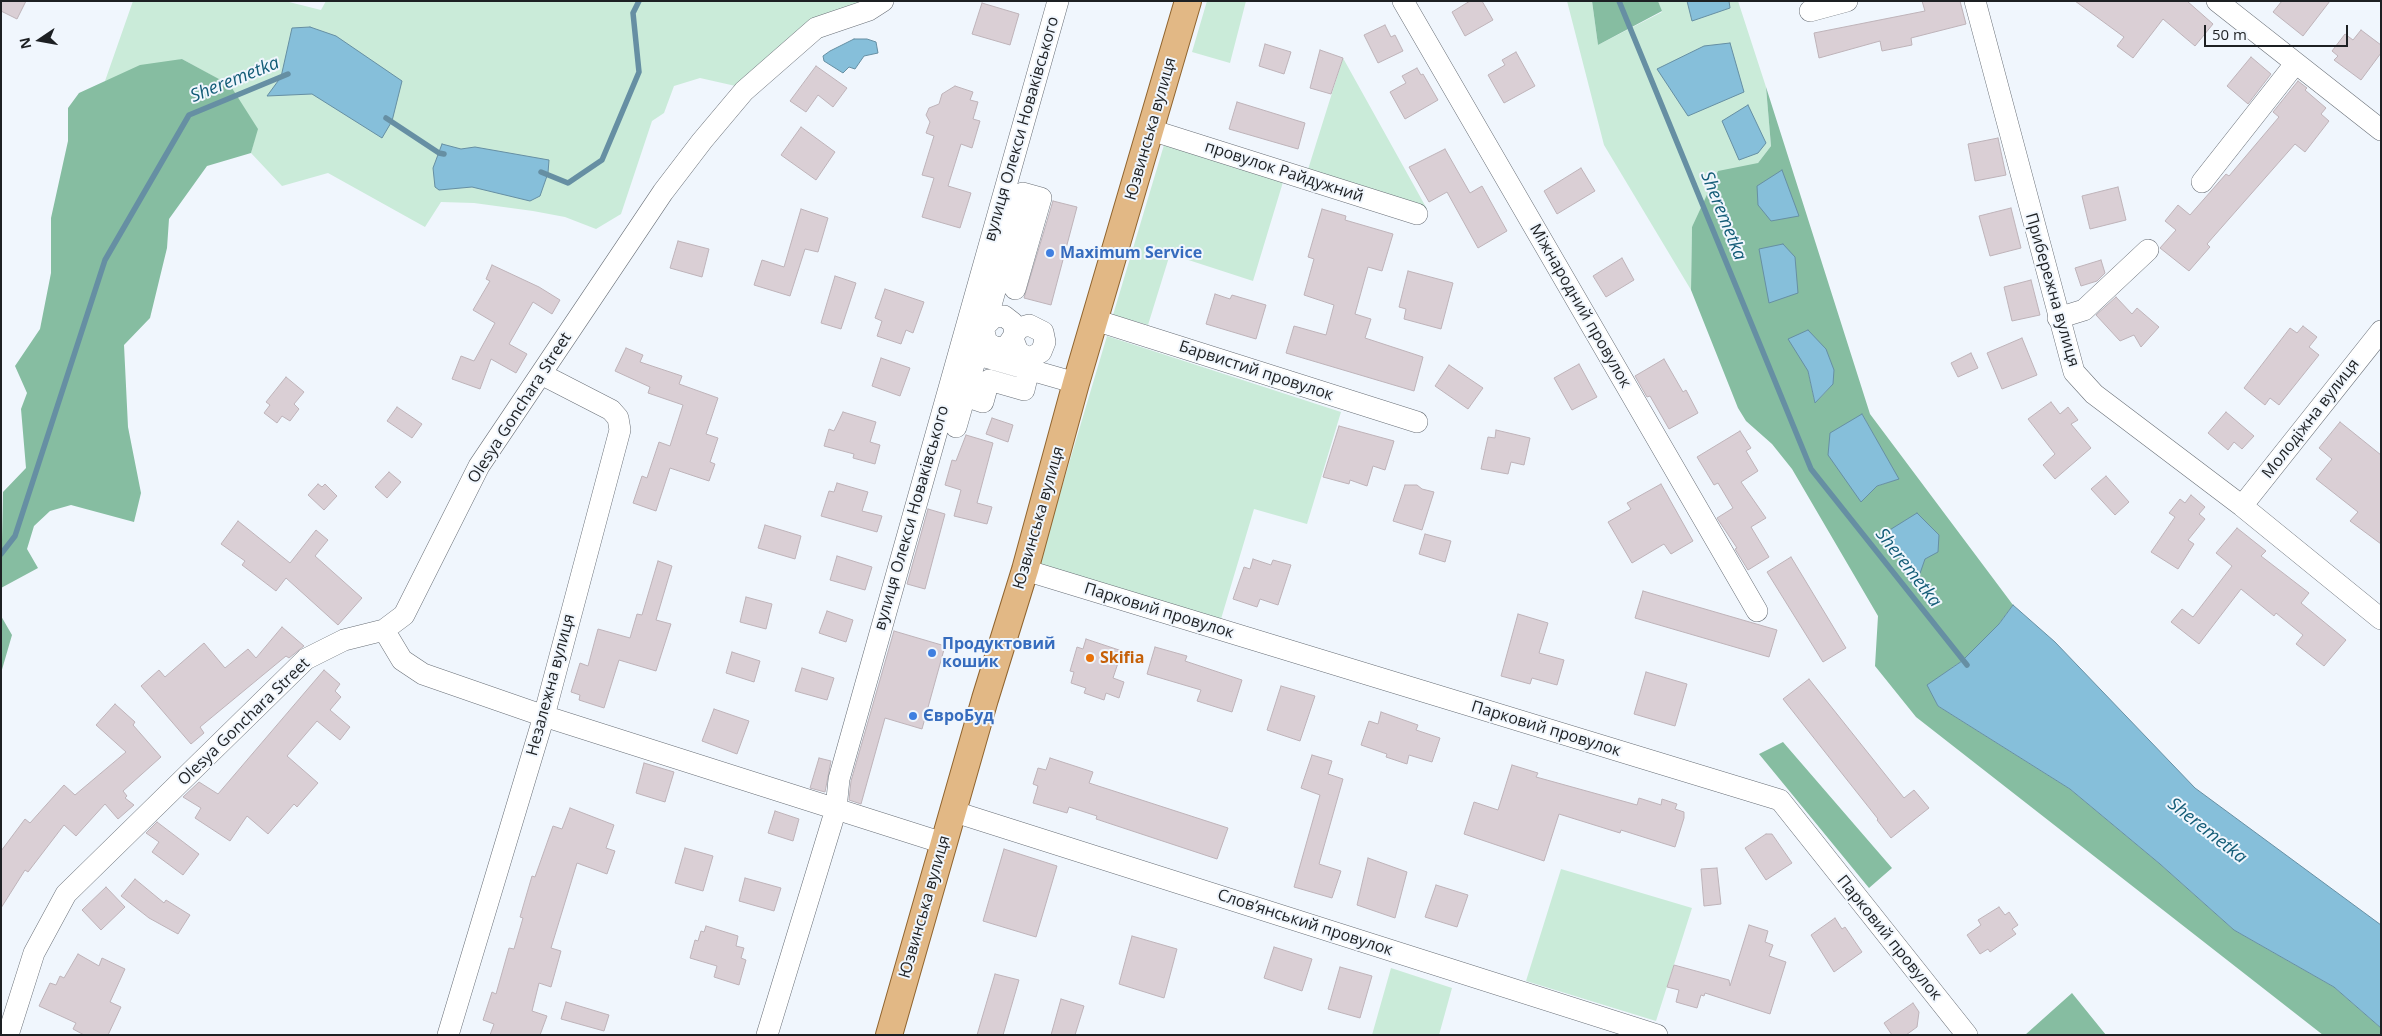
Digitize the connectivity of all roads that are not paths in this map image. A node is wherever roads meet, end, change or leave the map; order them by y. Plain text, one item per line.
1 (883, 1) edge
2 (1058, 1) edge
3 (1188, 1) edge
4 (1404, 1) edge
5 (1847, 1) edge
6 (1975, 1) edge
7 (2217, 1) edge
8 (1810, 11) dead end
9 (2295, 64) junction
10 (1151, 130) junction
11 (2381, 130) edge
12 (2202, 182) dead end
13 (1417, 214) dead end
14 (2148, 250) dead end
15 (1015, 289) dead end
16 (2058, 318) junction
17 (1095, 320) junction
18 (983, 328) junction
19 (2381, 331) edge
20 (1014, 336) dead end
21 (976, 355) junction
22 (1029, 369) junction
23 (542, 374) junction
24 (1076, 383) junction
25 (965, 396) junction
26 (1417, 422) dead end
27 (956, 427) dead end
28 (2242, 506) junction
29 (1025, 570) junction
30 (1757, 611) dead end
31 (2381, 619) edge
32 (384, 630) junction
33 (544, 716) junction
34 (836, 809) junction
35 (952, 811) junction
36 (944, 843) junction
37 (8, 1035) edge
38 (448, 1035) edge
39 (767, 1035) edge
40 (890, 1035) edge
41 (1657, 1035) edge
42 (1967, 1035) edge

1 - 23 street, Olesya Gonchara Street
2 - 34 street, вулиця Олекси Новаківського
3 - 10 main road, Юзвинська вулиця
4 - 30 street, Міжнародний провулок
5 - 8 street
6 - 16 street, Прибережна вулиця
7 - 9 street
9 - 11 street
9 - 12 street
10 - 13 street, провулок Райдужний
10 - 17 main road, Юзвинська вулиця
14 - 16 street
15 - 18 street
16 - 28 street, Прибережна вулиця
17 - 24 main road, Юзвинська вулиця
17 - 26 street, Барвистий провулок
18 - 20 street
18 - 21 street
19 - 28 street, Молодіжна вулиця
21 - 22 street
21 - 25 street
22 - 24 street
22 - 25 street
23 - 32 street, Olesya Gonchara Street
23 - 33 street, Незалежна вулиця
24 - 29 main road, Юзвинська вулиця
25 - 27 street
28 - 31 street, Прибережна вулиця
29 - 35 main road, Юзвинська вулиця
29 - 42 street, Парковий провулок
32 - 33 street
32 - 37 street, Olesya Gonchara Street
33 - 34 street
33 - 38 street, Незалежна вулиця
34 - 36 street
34 - 39 street, вулиця Олекси Новаківського
35 - 36 main road, Юзвинська вулиця
35 - 41 street, Словʼянський провулок
36 - 40 main road, Юзвинська вулиця

